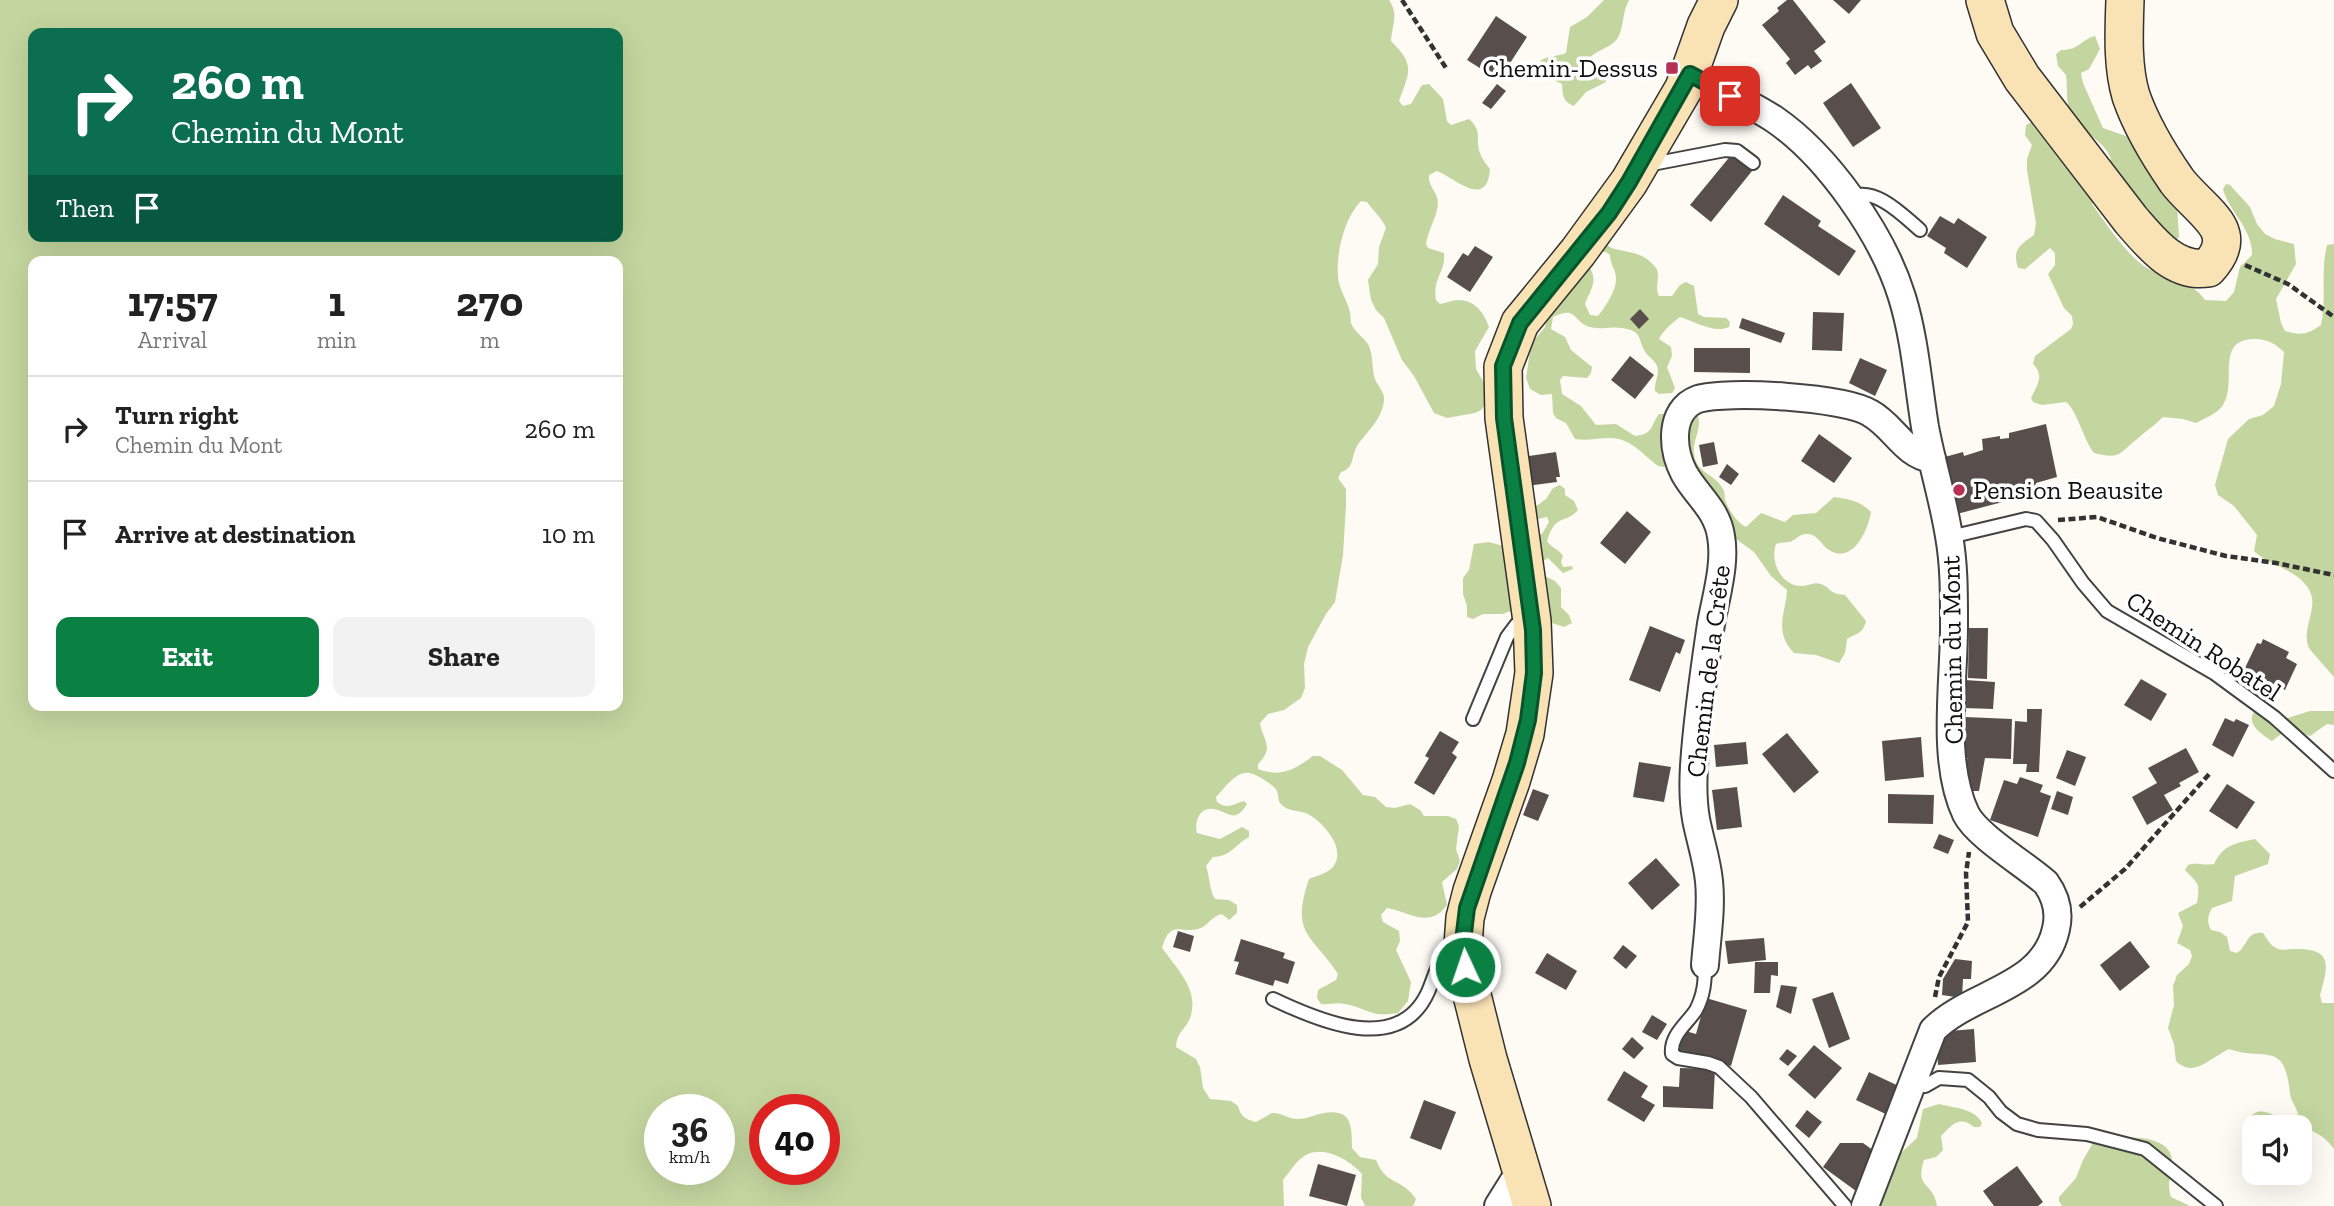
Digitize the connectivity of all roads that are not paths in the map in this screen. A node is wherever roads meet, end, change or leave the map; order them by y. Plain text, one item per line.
1 (1719, 0) edge
2 (1984, 0) edge
3 (2125, 0) edge
4 (1690, 74) junction
5 (1753, 163) dead end
6 (1640, 164) junction
7 (1849, 199) junction
8 (1920, 230) dead end
9 (1932, 459) junction
10 (1950, 537) junction
11 (1531, 619) junction
12 (1473, 719) dead end
13 (2334, 771) edge
14 (1463, 944) junction
15 (1705, 965) joint
16 (1273, 999) dead end
17 (1912, 1084) junction
18 (1527, 1191) edge
19 (1498, 1206) edge
20 (1845, 1206) edge
21 (1865, 1206) edge
22 (2216, 1206) edge

1 - 4 street
2 - 3 street
4 - 6 street
4 - 7 street, Chemin du Mont
5 - 6 lane
6 - 11 street
7 - 8 lane
7 - 9 street, Chemin du Mont
9 - 10 street, Chemin du Mont
9 - 15 street, Chemin de la Crête
10 - 13 lane, Chemin Robatel
10 - 17 street, Chemin du Mont
11 - 12 lane
11 - 14 street
14 - 16 lane
14 - 18 street
15 - 20 lane, Chemin de la Crête
17 - 21 street
17 - 22 lane
18 - 19 street

